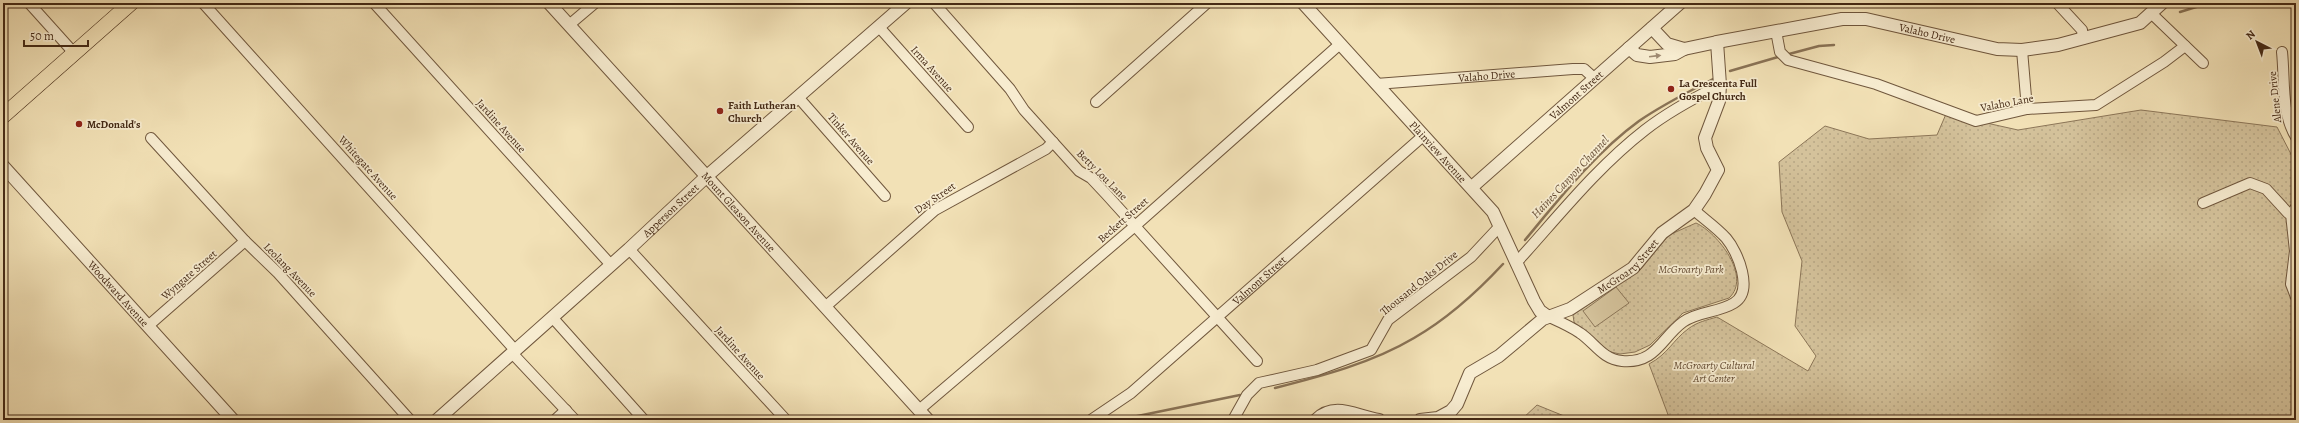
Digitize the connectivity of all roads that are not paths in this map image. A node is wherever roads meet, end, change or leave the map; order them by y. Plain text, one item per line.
1 (29, 3) edge
2 (131, 3) edge
3 (203, 3) edge
4 (374, 3) edge
5 (549, 3) edge
6 (594, 3) edge
7 (906, 3) edge
8 (934, 3) edge
9 (1207, 3) edge
10 (1303, 3) edge
11 (1680, 3) edge
12 (2057, 3) edge
13 (2162, 3) edge
14 (2152, 14) junction
15 (569, 25) junction
16 (879, 27) junction
17 (1652, 28) junction
18 (1776, 31) junction
19 (2083, 39) junction
20 (1717, 42) junction
21 (1340, 44) junction
22 (2185, 46) junction
23 (1629, 48) junction
24 (1684, 49) junction
25 (2022, 50) junction
26 (2282, 52) dead end
27 (74, 53) junction
28 (2203, 63) dead end
29 (1594, 78) junction
30 (1376, 84) junction
31 (1720, 84) junction
32 (798, 97) junction
33 (1096, 102) dead end
34 (2027, 109) junction
35 (3, 116) edge
36 (968, 127) dead end
37 (1423, 136) junction
38 (2296, 137) edge
39 (151, 138) dead end
40 (1053, 142) junction
41 (3, 166) edge
42 (707, 176) junction
43 (1472, 187) junction
44 (885, 196) dead end
45 (2203, 203) dead end
46 (1694, 210) junction
47 (2294, 210) edge
48 (1135, 226) junction
49 (1500, 226) junction
50 (245, 241) junction
51 (629, 249) junction
52 (1516, 264) junction
53 (611, 265) junction
54 (2296, 297) edge
55 (825, 307) junction
56 (1547, 316) junction
57 (552, 317) junction
58 (1218, 318) junction
59 (148, 326) junction
60 (514, 351) junction
61 (1257, 361) dead end
62 (566, 410) junction
63 (919, 410) junction
64 (233, 420) edge
65 (410, 420) edge
66 (437, 420) edge
67 (555, 420) edge
68 (575, 420) edge
69 (644, 420) edge
70 (786, 420) edge
71 (928, 420) edge
72 (1091, 420) edge
73 (1233, 420) edge
74 (1316, 420) edge
75 (1379, 420) edge
76 (1420, 420) edge

1 - 27 street
2 - 27 main road
3 - 60 street, Whitegate Avenue
4 - 53 street, Jardine Avenue
5 - 15 street, Mount Gleason Avenue
6 - 15 street
7 - 16 street, Apperson Street
8 - 40 street, Betty Lou Lane
9 - 33 street
10 - 21 street, Plainview Avenue
11 - 17 street, Valmont Street
12 - 19 street
13 - 14 street, Valaho Drive
14 - 19 street, Valaho Drive
14 - 22 street
15 - 42 street, Mount Gleason Avenue
16 - 32 street, Apperson Street
16 - 36 street, Irma Avenue
17 - 23 street, Valmont Street
17 - 24 street
18 - 20 street, Valaho Drive
18 - 25 street, Valaho Drive
18 - 34 street, Valaho Lane
19 - 25 street, Valaho Drive
20 - 24 street, Valaho Drive
20 - 31 street, McGroarty Street
21 - 30 street, Plainview Avenue
21 - 48 street, Beckett Street
22 - 28 street
22 - 34 street, Valaho Lane
23 -> 24 street, Valaho Drive
23 - 29 street, Valmont Street
25 - 34 street
26 - 38 street, Alene Drive
27 - 35 main road
29 - 30 street, Valaho Drive
29 - 43 street, Valmont Street
30 - 37 street, Plainview Avenue
31 - 46 street, McGroarty Street
31 - 52 street
32 - 42 street, Apperson Street
32 - 44 street, Tinker Avenue
37 - 43 street, Plainview Avenue
37 - 58 street, Valmont Street
39 - 50 street, Leolang Avenue
40 - 48 street, Betty Lou Lane
40 - 55 street, Day Street
41 - 59 street, Woodward Avenue
42 - 51 street, Apperson Street
42 - 55 street, Mount Gleason Avenue
43 - 49 street, Plainview Avenue
45 - 47 street
46 - 56 street, McGroarty Street
46 - 56 street
47 - 54 street
48 - 58 street, Betty Lou Lane
48 - 63 street, Beckett Street
49 - 52 street, Plainview Avenue
49 - 73 street, Thousand Oaks Drive
50 - 59 street, Wyngate Street
50 - 65 street, Leolang Avenue
51 - 53 street, Apperson Street
51 - 70 street, Jardine Avenue
52 - 56 street, Plainview Avenue
53 - 57 street, Apperson Street
55 - 63 street, Mount Gleason Avenue
56 - 76 street, McGroarty Street
57 - 60 street, Apperson Street
57 - 69 street
58 - 61 street, Betty Lou Lane
58 - 72 street, Valmont Street
59 - 64 street, Woodward Avenue
60 - 62 street, Whitegate Avenue
60 - 66 street, Apperson Street
62 - 67 street
62 - 68 street, Whitegate Avenue
63 - 71 street, Mount Gleason Avenue
74 - 75 street

